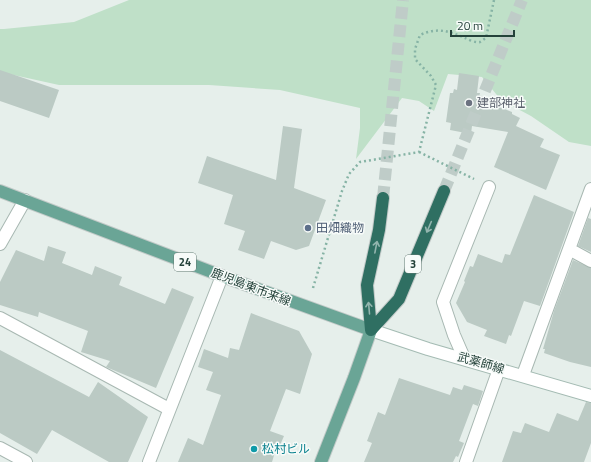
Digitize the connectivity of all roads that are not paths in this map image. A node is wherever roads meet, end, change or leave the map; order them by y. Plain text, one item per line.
1 (489, 187) road end
2 (591, 189) edge
3 (0, 191) edge
4 (444, 192) tunnel mouth
5 (383, 198) tunnel mouth
6 (25, 200) junction
7 (0, 244) edge
8 (569, 249) junction
9 (591, 261) edge
10 (222, 276) junction
11 (0, 318) edge
12 (371, 330) junction
13 (464, 358) junction
14 (499, 368) junction
15 (523, 375) junction
16 (591, 396) edge
17 (169, 409) junction
18 (0, 448) edge
19 (26, 462) edge
20 (149, 462) edge
21 (321, 462) edge
22 (466, 462) edge

1 - 13 street
2 - 8 street
3 - 6 main road, 鹿児島東市来線 / 24
4 -> 12 highway, 3
12 -> 5 highway
6 - 7 street
6 - 10 main road, 鹿児島東市来線 / 24
8 - 9 street
8 - 15 street
10 - 12 main road, 鹿児島東市来線 / 24
10 - 17 street
11 - 17 street
12 - 13 street, 武薬師線
12 - 21 main road
13 - 14 street, 武薬師線
14 - 15 street, 武薬師線
14 - 22 street
15 - 16 street, 武薬師線
17 - 20 street
18 - 19 street

